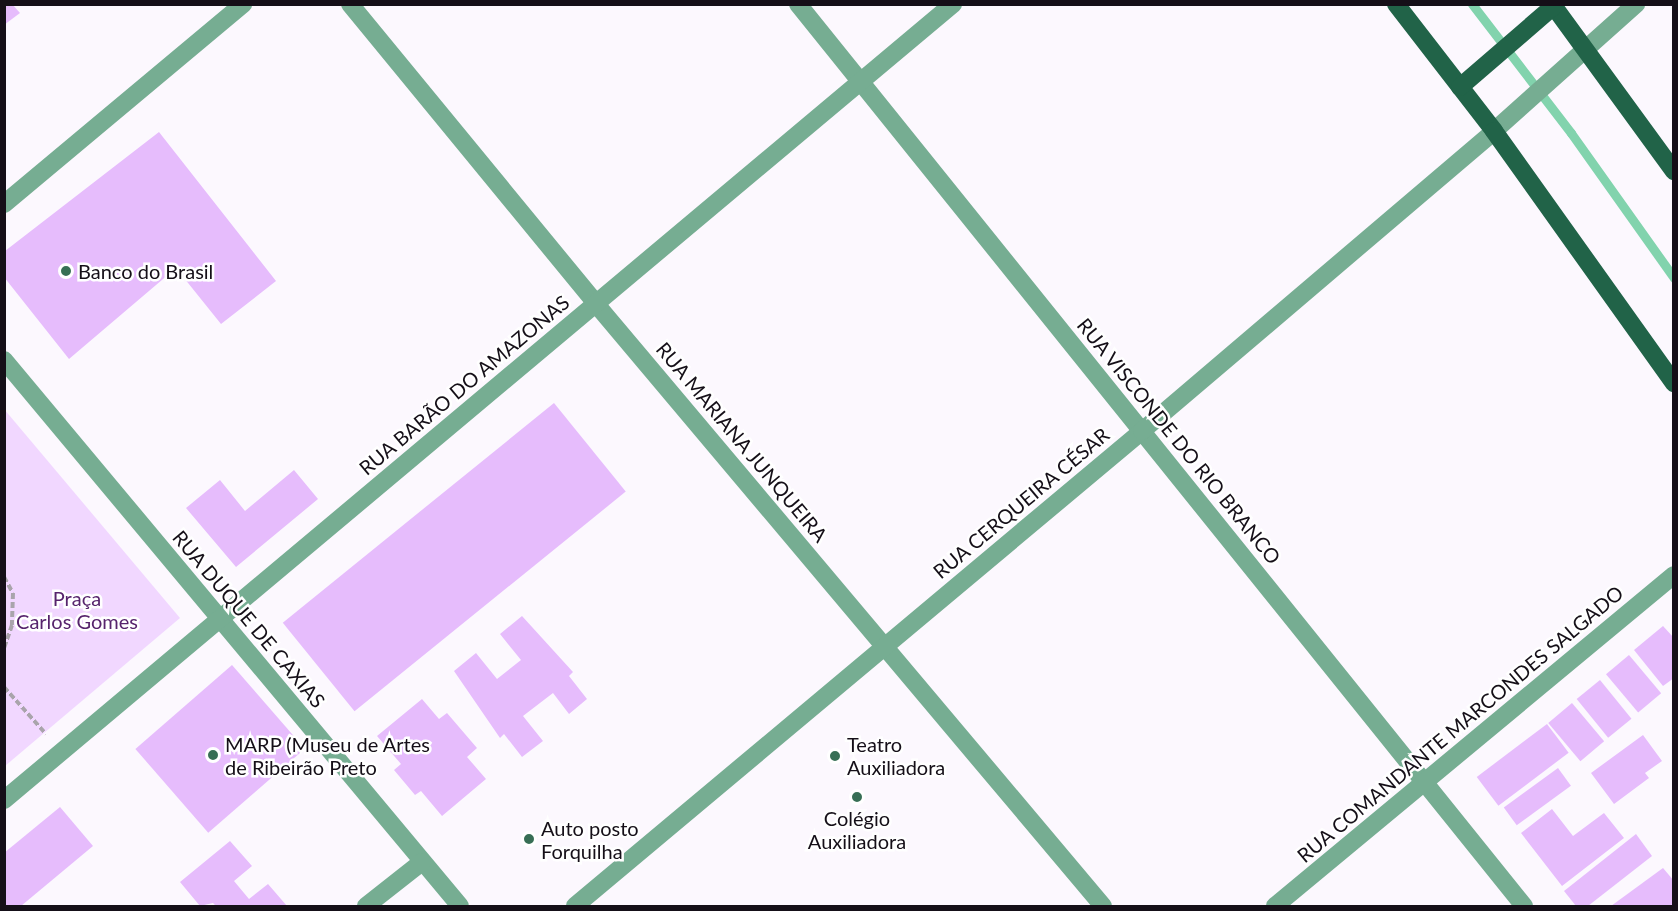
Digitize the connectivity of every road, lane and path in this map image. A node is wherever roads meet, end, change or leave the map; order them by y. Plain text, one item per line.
1 (243, 4) edge
2 (350, 4) edge
3 (798, 4) edge
4 (954, 4) edge
5 (1396, 4) edge
6 (1636, 4) edge
7 (1553, 5) edge
8 (1585, 48) junction
9 (861, 85) junction
10 (1460, 87) junction
11 (1494, 131) junction
12 (1674, 171) edge
13 (4, 204) edge
14 (596, 304) junction
15 (4, 360) edge
16 (1674, 383) edge
17 (1142, 431) junction
18 (1674, 575) edge
19 (4, 577) edge
20 (219, 619) junction
21 (885, 646) junction
22 (4, 648) edge
23 (4, 687) edge
24 (62, 752) junction
25 (1426, 784) junction
26 (4, 800) edge
27 (422, 862) junction
28 (366, 906) edge
29 (460, 906) edge
30 (575, 906) edge
31 (1103, 906) edge
32 (1275, 906) edge
33 (1524, 906) edge

1 - 13 street
2 - 14 street, RUA MARIANA JUNQUEIRA
3 - 9 street, RUA VISCONDE DO RIO BRANCO
4 - 9 street, RUA BARÃO DO AMAZONAS
5 - 10 main road
6 - 8 street, RUA CERQUEIRA CÉSAR
7 - 8 main road
7 - 10 main road
8 - 11 street, RUA CERQUEIRA CÉSAR
8 - 12 main road
9 - 14 street, RUA BARÃO DO AMAZONAS
9 - 17 street, RUA VISCONDE DO RIO BRANCO
10 - 11 main road
11 - 16 main road
11 - 17 street, RUA CERQUEIRA CÉSAR
14 - 20 street, RUA BARÃO DO AMAZONAS
14 - 21 street, RUA MARIANA JUNQUEIRA
15 - 20 street, RUA DUQUE DE CAXIAS
17 - 21 street, RUA CERQUEIRA CÉSAR
17 - 25 street, RUA VISCONDE DO RIO BRANCO
18 - 25 street, RUA COMANDANTE MARCONDES SALGADO
19 - 22 path
20 - 24 street, RUA BARÃO DO AMAZONAS
20 - 27 street, RUA DUQUE DE CAXIAS
21 - 30 street, RUA CERQUEIRA CÉSAR
21 - 31 street, RUA MARIANA JUNQUEIRA
23 - 24 path
24 - 26 street, RUA BARÃO DO AMAZONAS
25 - 32 street, RUA COMANDANTE MARCONDES SALGADO
25 - 33 street, RUA VISCONDE DO RIO BRANCO
27 - 28 street
27 - 29 street, RUA DUQUE DE CAXIAS

